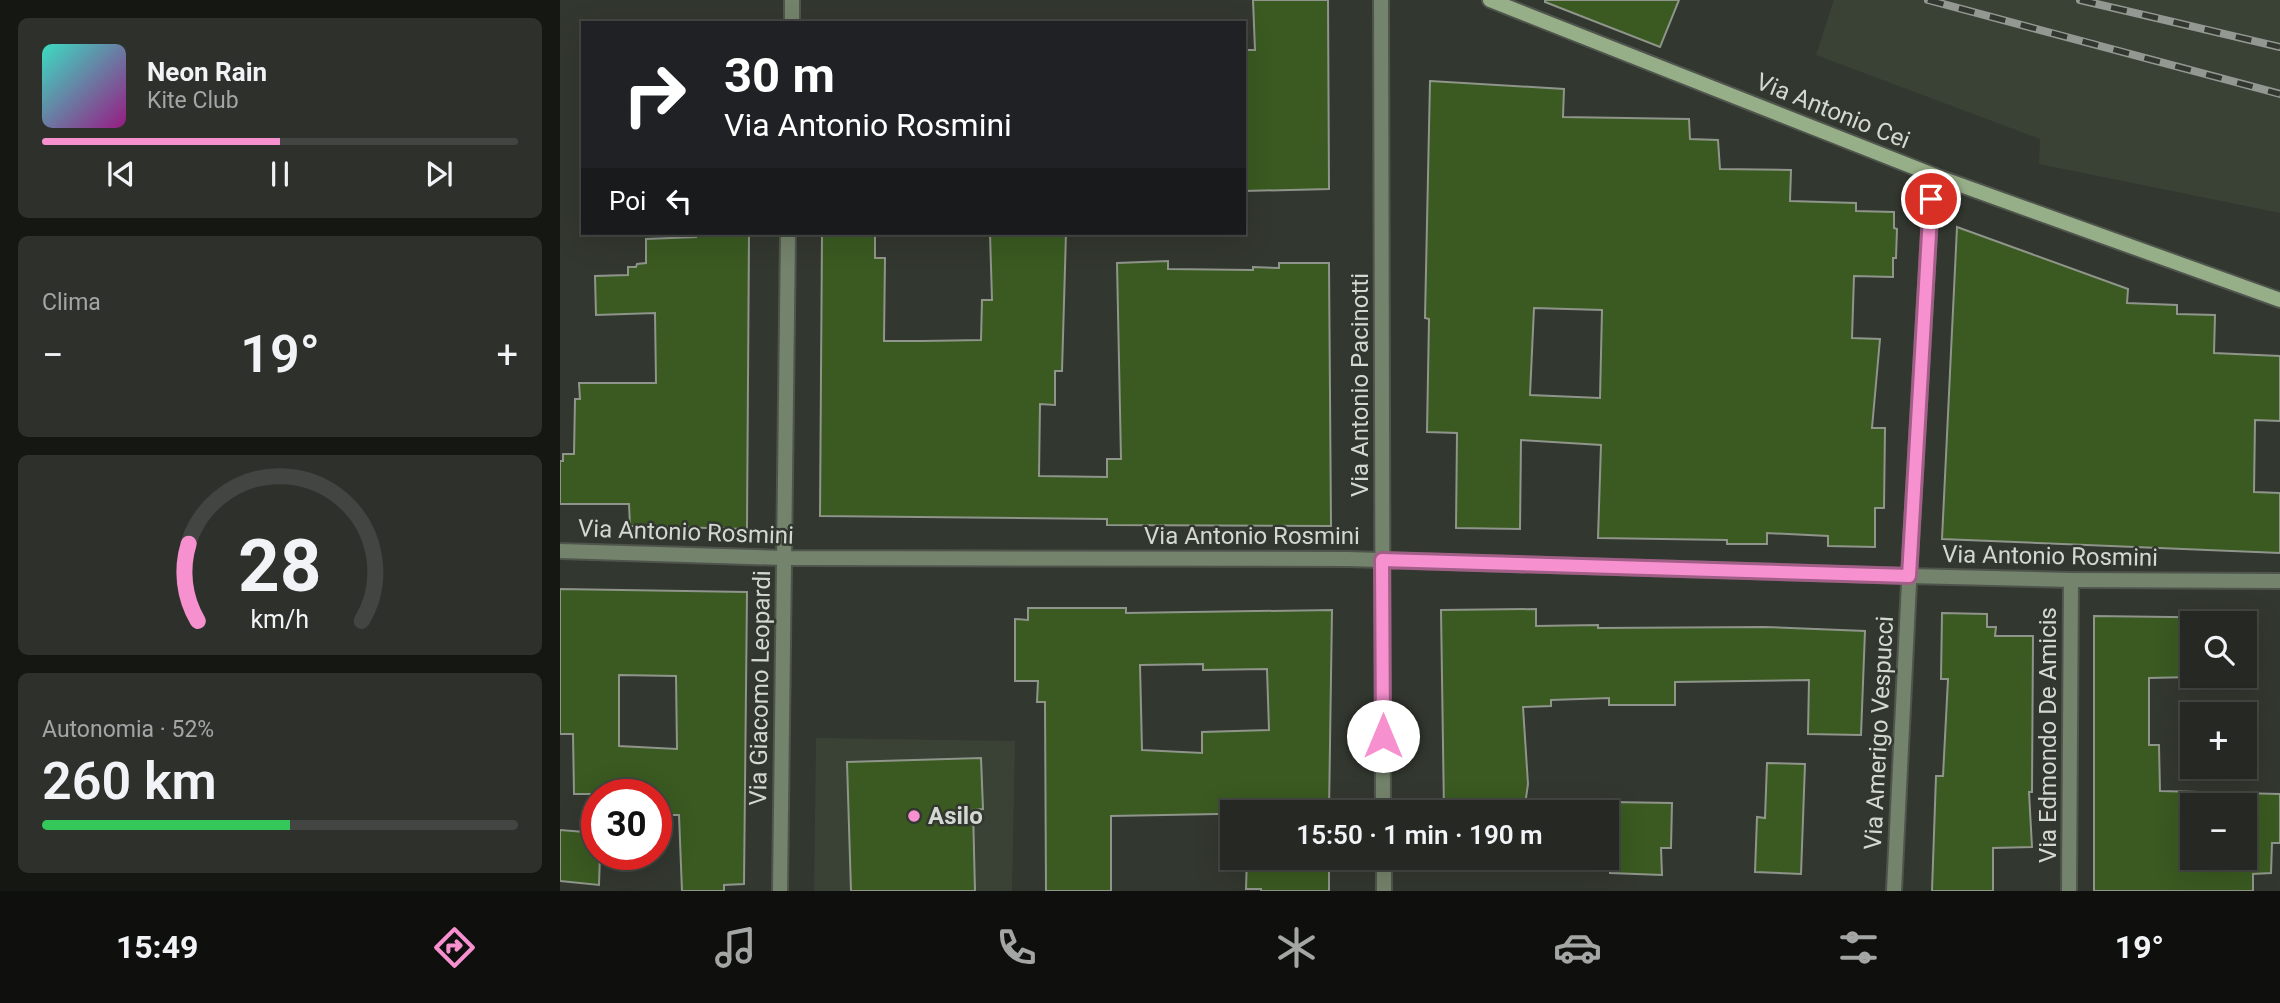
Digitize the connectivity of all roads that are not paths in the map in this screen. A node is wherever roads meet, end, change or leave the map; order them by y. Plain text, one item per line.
1 (792, 0) edge
2 (1381, 0) edge
3 (1490, 0) edge
4 (792, 21) edge
5 (1931, 199) dead end
6 (789, 235) edge
7 (2280, 300) edge
8 (560, 551) edge
9 (784, 558) junction
10 (1382, 560) junction
11 (1909, 576) junction
12 (2071, 580) junction
13 (2280, 580) edge
14 (1384, 800) edge
15 (1384, 870) edge
16 (780, 891) edge
17 (1384, 891) edge
18 (1894, 891) edge
19 (2070, 891) edge

1 - 4 street
2 - 10 street, Via Antonio Pacinotti
3 - 7 street, Via Antonio Cei
5 - 11 street, Via Amerigo Vespucci
6 - 9 street, Via Giacomo Leopardi
8 - 9 street, Via Antonio Rosmini
9 - 10 street, Via Antonio Rosmini
9 - 16 street, Via Giacomo Leopardi
10 - 11 street, Via Antonio Rosmini
10 - 14 street, Via Antonio Pacinotti
11 - 12 street, Via Antonio Rosmini
11 - 18 street, Via Amerigo Vespucci
12 - 13 street, Via Antonio Rosmini
12 - 19 street, Via Edmondo De Amicis
15 - 17 street

